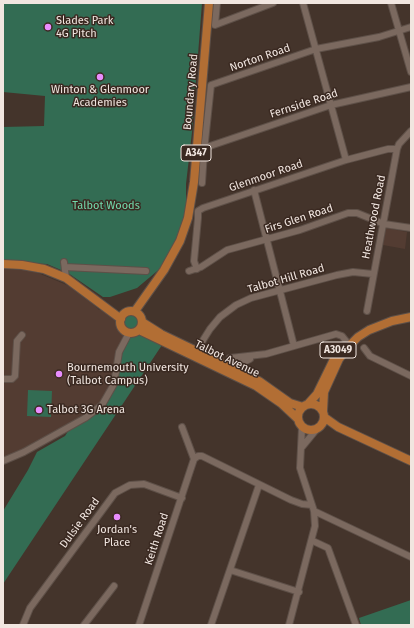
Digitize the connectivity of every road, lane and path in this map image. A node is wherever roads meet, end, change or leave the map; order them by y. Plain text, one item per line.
1 (209, 3) edge
2 (217, 3) edge
3 (273, 3) edge
4 (303, 3) edge
5 (391, 3) edge
6 (411, 27) edge
7 (399, 31) junction
8 (316, 49) junction
9 (411, 72) edge
10 (411, 87) edge
11 (331, 105) junction
12 (411, 131) edge
13 (204, 146) junction
14 (397, 149) junction
15 (346, 160) junction
16 (202, 183) dead end
17 (254, 190) junction
18 (384, 224) junction
19 (411, 228) edge
20 (266, 240) junction
21 (3, 264) edge
22 (197, 269) junction
23 (146, 271) dead end
24 (189, 271) dead end
25 (373, 274) junction
26 (66, 278) junction
27 (279, 291) junction
28 (367, 311) dead end
29 (137, 312) junction
30 (122, 316) junction
31 (411, 317) edge
32 (392, 321) junction
33 (141, 326) junction
34 (127, 332) junction
35 (22, 335) dead end
36 (346, 341) junction
37 (200, 345) dead end
38 (294, 346) junction
39 (364, 348) dead end
40 (266, 354) junction
41 (230, 358) dead end
42 (241, 372) junction
43 (411, 376) edge
44 (3, 379) edge
45 (305, 405) junction
46 (324, 414) junction
47 (298, 419) junction
48 (182, 427) dead end
49 (302, 427) junction
50 (338, 427) junction
51 (319, 428) junction
52 (302, 447) junction
53 (4, 459) edge
54 (194, 459) junction
55 (411, 461) edge
56 (259, 485) junction
57 (182, 498) junction
58 (313, 508) junction
59 (313, 541) junction
60 (411, 557) edge
61 (230, 570) junction
62 (114, 586) dead end
63 (299, 592) junction
64 (23, 625) edge
65 (84, 625) edge
66 (139, 625) edge
67 (211, 625) edge
68 (289, 625) edge
69 (356, 625) edge

1 - 29 main road, Boundary Road / A347
2 - 3 street
4 - 8 street
5 - 7 street
6 - 7 street, Norton Road
7 - 8 street, Norton Road
7 - 9 street
8 - 11 street
8 - 13 street, Norton Road
10 - 11 street, Fernside Road
11 - 13 street, Fernside Road
11 - 15 street
12 - 14 street, Heathwood Road
13 - 16 street, Norton Road
14 - 15 street, Glenmoor Road
14 - 18 street, Heathwood Road
15 - 17 street, Glenmoor Road
17 - 20 street
17 - 22 street, Glenmoor Road
18 - 19 street, Firs Glen Road
18 - 20 street, Firs Glen Road
18 - 25 street, Heathwood Road
20 - 22 street, Firs Glen Road
20 - 27 street
21 - 26 main road
22 - 24 street, Firs Glen Road
23 - 26 street
25 - 27 street, Talbot Hill Road
25 - 28 street, Heathwood Road
26 - 30 main road
27 - 37 street, Talbot Hill Road
27 - 38 street
29 - 30 main road
29 - 33 main road
30 - 34 main road
31 - 32 main road, A3049
32 - 36 main road, A3049
32 - 46 main road, A3049
33 - 34 main road
33 - 42 main road, Talbot Avenue
33 - 47 main road, Talbot Avenue
34 - 53 street
35 - 44 street
36 - 38 street
36 - 45 main road, A3049
38 - 40 street
39 - 43 street
40 - 41 street
40 - 42 street
42 - 45 main road, Talbot Avenue
45 - 46 main road
45 - 47 main road
46 - 50 main road
46 - 51 main road
47 - 49 main road
48 - 54 street
49 - 51 main road
49 - 52 street
50 - 51 main road
50 - 55 main road
51 - 52 street
52 - 58 street
54 - 56 street
54 - 57 street, Keith Road
56 - 58 street
56 - 61 street
57 - 64 street, Dulsie Road
57 - 66 street, Keith Road
58 - 59 street
58 - 60 street
59 - 63 street
59 - 69 street
61 - 63 street
61 - 67 street
62 - 65 street
63 - 68 street

